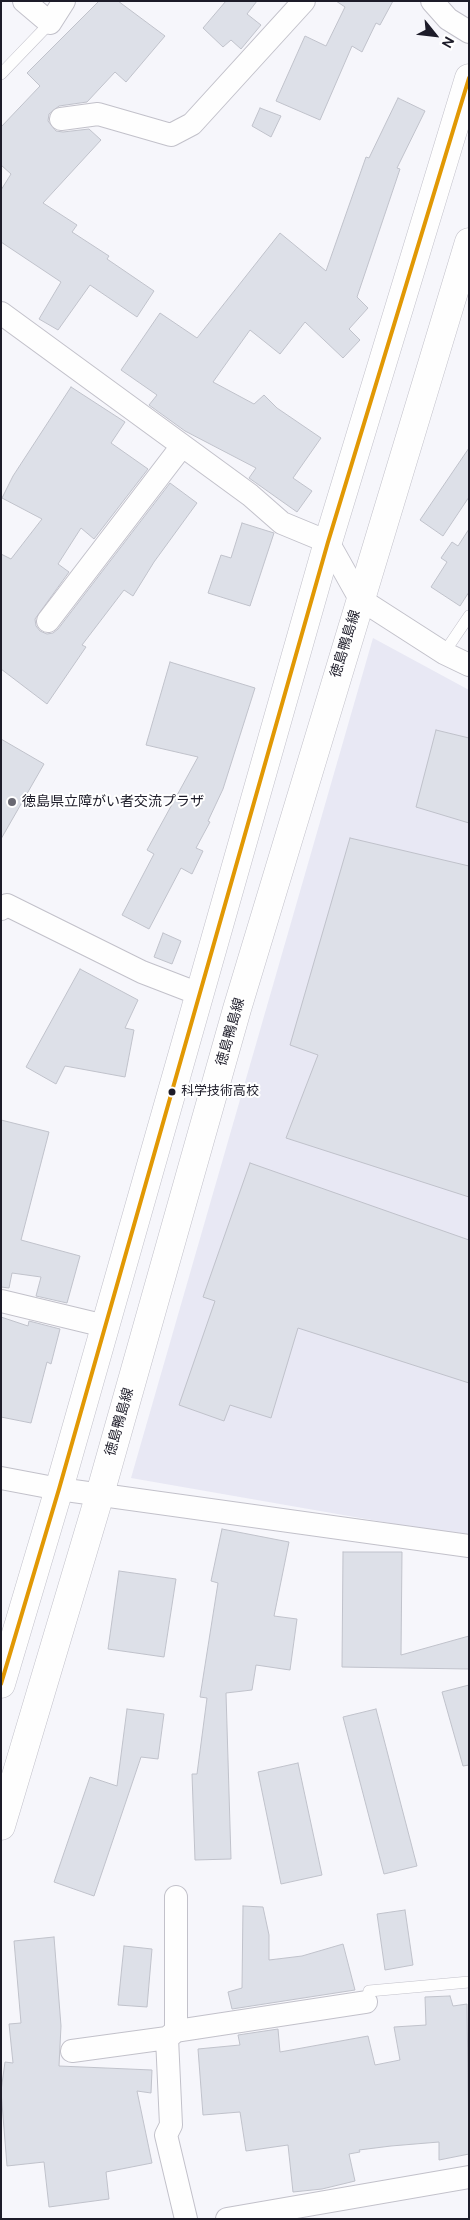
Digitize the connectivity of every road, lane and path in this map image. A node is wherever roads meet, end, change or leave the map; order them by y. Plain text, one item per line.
1 (24, 1) edge
2 (64, 1) edge
3 (304, 1) edge
4 (432, 1) edge
5 (50, 23) junction
6 (469, 32) edge
7 (1, 74) edge
8 (469, 78) edge
9 (61, 119) dead end
10 (469, 242) edge
11 (4, 320) edge
12 (182, 446) junction
13 (328, 542) junction
14 (360, 599) junction
15 (469, 616) edge
16 (48, 621) dead end
17 (444, 653) junction
18 (469, 665) edge
19 (1, 909) edge
20 (199, 994) junction
21 (1, 1301) edge
22 (105, 1326) junction
23 (1, 1478) edge
24 (59, 1490) junction
25 (100, 1494) junction
26 (469, 1546) edge
27 (1, 1684) edge
28 (1, 1826) edge
29 (176, 1897) dead end
30 (469, 1982) edge
31 (366, 2002) joint
32 (171, 2035) junction
33 (72, 2051) dead end
34 (469, 2177) edge
35 (308, 2212) edge
36 (186, 2219) edge
37 (227, 2219) edge

1 - 5 street
2 - 5 street
3 - 9 street
4 - 6 street
5 - 7 lane
8 - 13 main road
10 - 14 main road, 徳島鴨島線
11 - 12 street
12 - 13 street
12 - 16 street
13 - 14 street
13 - 20 main road
14 - 17 street
14 - 25 main road, 徳島鴨島線
15 - 17 lane
17 - 18 street
19 - 20 street
20 - 22 main road
21 - 22 street
22 - 24 main road
23 - 24 street
24 - 25 street
24 - 27 main road
25 - 26 street
25 - 28 main road, 徳島鴨島線
29 - 32 street
30 - 31 lane
31 - 32 street
32 - 33 street
32 - 36 street
34 - 35 street
35 - 37 street

